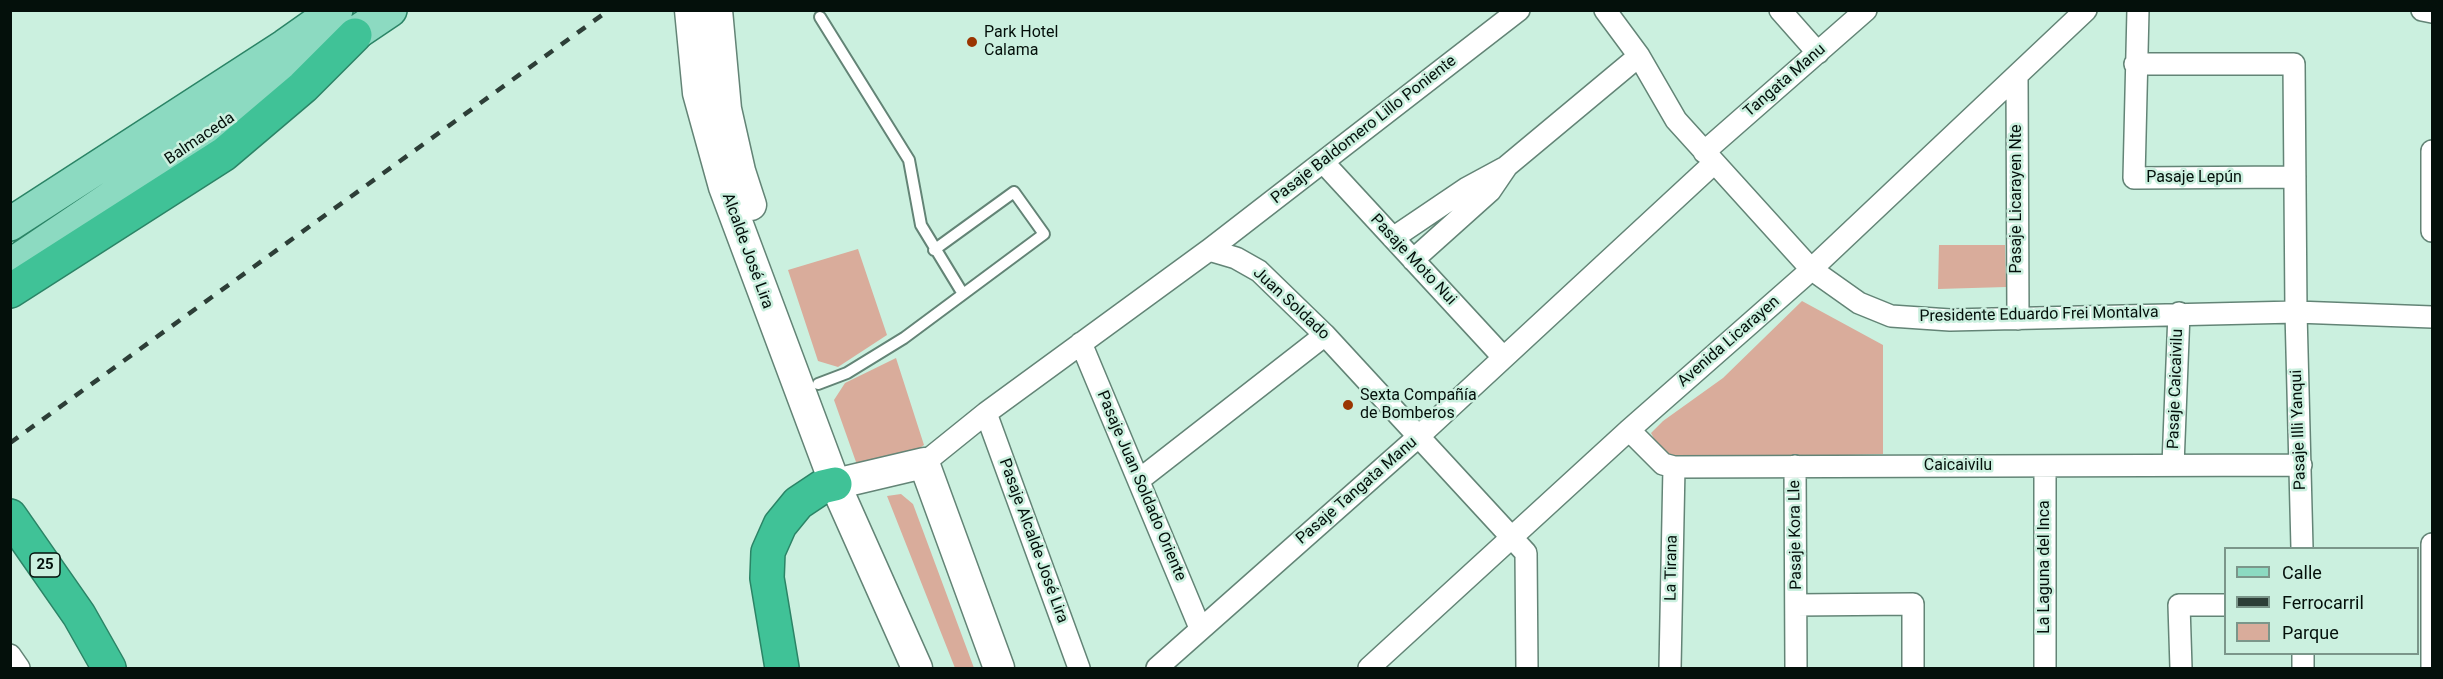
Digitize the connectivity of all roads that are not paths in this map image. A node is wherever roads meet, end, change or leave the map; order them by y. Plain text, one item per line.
1 (390, 10) edge
2 (690, 10) edge
3 (717, 10) edge
4 (1519, 10) edge
5 (1780, 10) edge
6 (1866, 10) edge
7 (2086, 10) edge
8 (2138, 10) edge
9 (2422, 10) edge
10 (2433, 12) edge
11 (820, 17) dead end
12 (1610, 17) edge
13 (345, 23) edge
14 (1818, 53) junction
15 (1639, 56) junction
16 (2135, 64) junction
17 (2017, 78) junction
18 (2433, 151) edge
19 (1708, 158) junction
20 (1323, 162) junction
21 (1507, 166) junction
22 (2295, 177) junction
23 (10, 224) edge
24 (2433, 231) edge
25 (1393, 238) junction
26 (934, 250) junction
27 (1209, 250) junction
28 (1413, 260) junction
29 (10, 266) edge
30 (1811, 269) junction
31 (10, 291) edge
32 (963, 294) junction
33 (2296, 312) junction
34 (2179, 313) junction
35 (2433, 317) edge
36 (2018, 319) junction
37 (1325, 335) junction
38 (1081, 343) junction
39 (1503, 357) junction
40 (818, 384) junction
41 (986, 413) junction
42 (1629, 430) junction
43 (1419, 437) junction
44 (924, 463) junction
45 (2174, 465) junction
46 (2301, 465) junction
47 (1795, 466) junction
48 (2046, 466) junction
49 (1674, 467) junction
50 (1138, 480) junction
51 (846, 482) junction
52 (10, 516) edge
53 (1512, 537) junction
54 (2433, 544) edge
55 (2302, 547) edge
56 (1796, 605) junction
57 (2224, 605) edge
58 (79, 615) junction
59 (2432, 615) edge
60 (1200, 628) junction
61 (10, 655) edge
62 (19, 669) edge
63 (109, 669) edge
64 (128, 669) edge
65 (782, 669) edge
66 (796, 669) edge
67 (918, 669) edge
68 (938, 669) edge
69 (999, 669) edge
70 (1079, 669) edge
71 (1157, 669) edge
72 (1369, 669) edge
73 (1527, 669) edge
74 (1670, 669) edge
75 (1796, 669) edge
76 (1912, 669) edge
77 (2045, 669) edge
78 (2181, 669) edge
79 (2432, 669) edge

1 - 13 main road, Balmaceda
2 - 51 street, Alcalde José Lira
3 - 40 street, Alcalde José Lira
4 - 20 street, Pasaje Baldomero Lillo Poniente
5 - 14 street
6 - 14 street, Tangata Manu
7 - 17 street, Avenida Licarayen
8 - 16 street, Pasaje Lepún
9 - 10 street
11 - 26 lane
12 - 15 street, Presidente Eduardo Frei Montalva
13 - 23 main road, Balmaceda
13 - 29 main road, Balmaceda
13 - 31 highway
14 - 19 street, Tangata Manu
15 - 19 street, Presidente Eduardo Frei Montalva
15 - 21 street
16 - 22 street
16 - 22 street, Pasaje Lepún
17 - 30 street, Avenida Licarayen
17 - 36 street, Pasaje Licarayen Nte
18 - 24 street
19 - 30 street, Presidente Eduardo Frei Montalva
19 - 39 street, Pasaje Tangata Manu
20 - 25 street, Pasaje Moto Nui
20 - 27 street, Pasaje Baldomero Lillo Poniente
21 - 25 street
21 - 28 street
22 - 33 street
25 - 28 street, Pasaje Moto Nui
26 - 32 lane
26 - 32 lane
27 - 37 street, Juan Soldado
27 - 38 street
28 - 39 street, Pasaje Moto Nui
30 - 36 street, Presidente Eduardo Frei Montalva
30 - 42 street, Avenida Licarayen
32 - 40 lane
33 - 34 street, Presidente Eduardo Frei Montalva
33 - 35 street, Presidente Eduardo Frei Montalva
33 - 46 street, Pasaje Illi Yanqui
34 - 36 street, Presidente Eduardo Frei Montalva
34 - 45 street, Pasaje Caicaivilu
37 - 43 street, Juan Soldado
37 - 50 street
38 - 41 street
38 - 50 street, Pasaje Juan Soldado Oriente
39 - 43 street, Pasaje Tangata Manu
40 - 51 street, Alcalde José Lira
41 - 44 street
41 - 70 street, Pasaje Alcalde José Lira
42 - 49 street
42 - 53 street, Avenida Licarayen
43 - 53 street, Juan Soldado
43 - 60 street, Pasaje Tangata Manu
44 - 51 street
44 - 69 street
45 - 46 street, Caicaivilu
45 - 48 street, Caicaivilu
46 - 55 street, Pasaje Illi Yanqui
47 - 48 street, Caicaivilu
47 - 49 street, Caicaivilu
47 - 56 street, Pasaje Kora Lle
48 - 77 street, La Laguna del Inca
49 - 74 street, La Tirana
50 - 60 street, Pasaje Juan Soldado Oriente
51 - 65 highway
51 - 66 highway
51 - 67 street, Alcalde José Lira
51 - 68 street, Alcalde José Lira
52 - 58 highway, 25
53 - 72 street, Avenida Licarayen
53 - 73 street, Juan Soldado
54 - 59 street
56 - 75 street, Pasaje Kora Lle
56 - 76 street, Pasaje Kora Lle
57 - 78 street
58 - 63 highway, 25
58 - 64 highway, 25
59 - 79 street
60 - 71 street, Pasaje Tangata Manu
61 - 62 street

